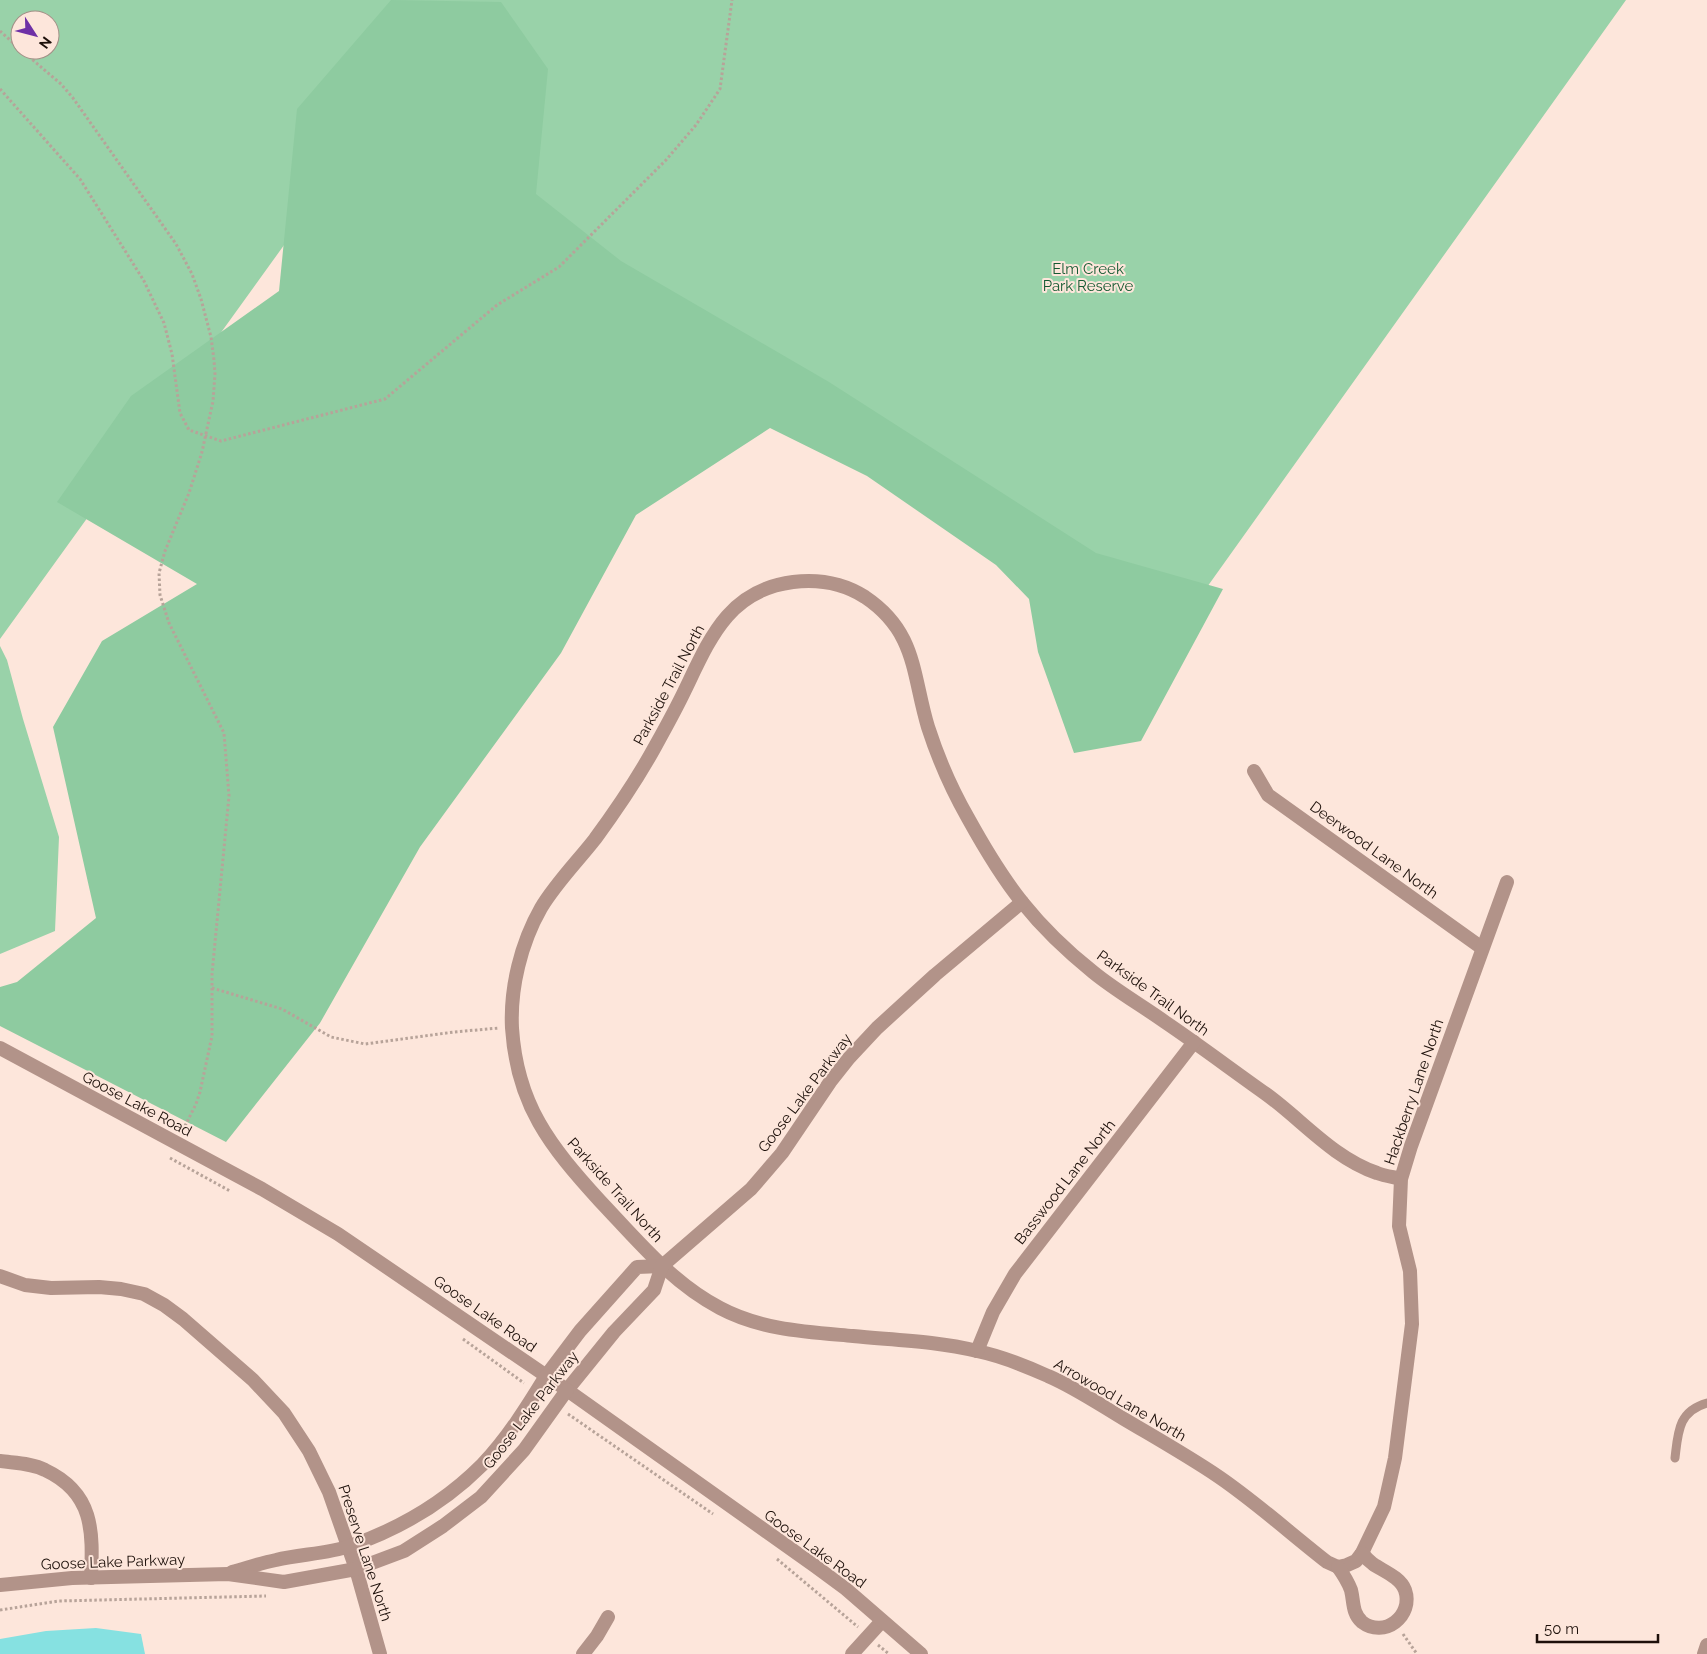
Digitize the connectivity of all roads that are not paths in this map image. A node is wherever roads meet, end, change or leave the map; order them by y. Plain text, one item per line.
1 (1254, 771) dead end
2 (1507, 882) dead end
3 (1022, 902) junction
4 (1482, 948) junction
5 (1194, 1042) junction
6 (0, 1048) edge
7 (1401, 1179) junction
8 (662, 1266) junction
9 (0, 1276) edge
10 (977, 1351) junction
11 (546, 1376) junction
12 (567, 1390) junction
13 (1707, 1403) edge
14 (1675, 1458) dead end
15 (0, 1461) edge
16 (349, 1546) junction
17 (1362, 1553) junction
18 (1338, 1567) junction
19 (356, 1569) junction
20 (228, 1574) junction
21 (91, 1578) junction
22 (0, 1585) edge
23 (608, 1617) dead end
24 (882, 1621) junction
25 (1707, 1645) edge
26 (380, 1654) edge
27 (583, 1654) edge
28 (852, 1654) edge
29 (920, 1654) edge
30 (1704, 1654) edge

1 - 4 street, Deerwood Lane North
2 - 4 street, Hackberry Lane North
3 - 5 street, Parkside Trail North
3 - 8 street, Goose Lake Parkway
3 - 8 street, Parkside Trail North
4 - 7 street, Hackberry Lane North
5 - 7 street, Parkside Trail North
5 - 10 street, Basswood Lane North
6 - 11 street, Goose Lake Road
7 - 17 street, Hackberry Lane North
8 - 10 street, Arrowood Lane North
8 - 11 street, Goose Lake Parkway
8 - 12 street, Goose Lake Parkway
9 - 16 street, Preserve Lane North
10 - 18 street, Arrowood Lane North
11 - 12 street, Goose Lake Road
11 - 16 street, Goose Lake Parkway
12 - 19 street, Goose Lake Parkway
12 - 24 street, Goose Lake Road
13 - 14 lane
15 - 21 street
16 - 19 street, Preserve Lane North
16 - 20 street, Goose Lake Parkway
17 - 18 street
17 - 18 street, Arrowood Lane North
19 - 20 street, Goose Lake Parkway
19 - 26 street, Preserve Lane North
20 - 21 street, Goose Lake Parkway
21 - 22 street, Goose Lake Parkway
23 - 27 street
24 - 28 street
24 - 29 street, Goose Lake Road
25 - 30 street

